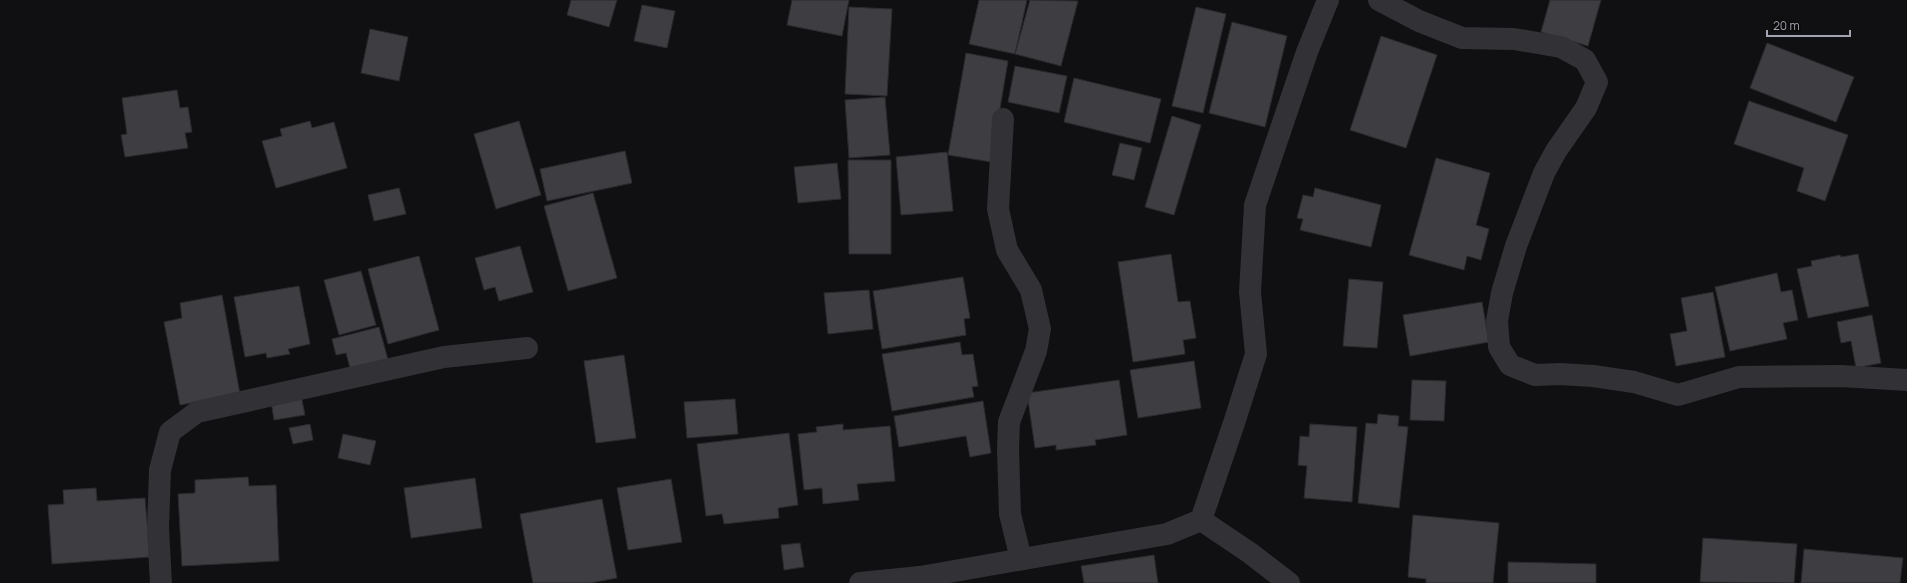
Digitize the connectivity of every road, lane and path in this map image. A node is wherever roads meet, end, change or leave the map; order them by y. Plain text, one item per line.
1 (1328, 0) edge
2 (1379, 0) edge
3 (1003, 118) dead end
4 (526, 348) dead end
5 (1907, 380) edge
6 (1201, 520) junction
7 (1022, 559) junction
8 (924, 580) edge
9 (161, 583) edge
10 (860, 583) edge
11 (1289, 583) edge

1 - 6 street
2 - 5 street
3 - 7 street
4 - 9 street
6 - 7 street
6 - 11 street
7 - 8 street
8 - 10 street

